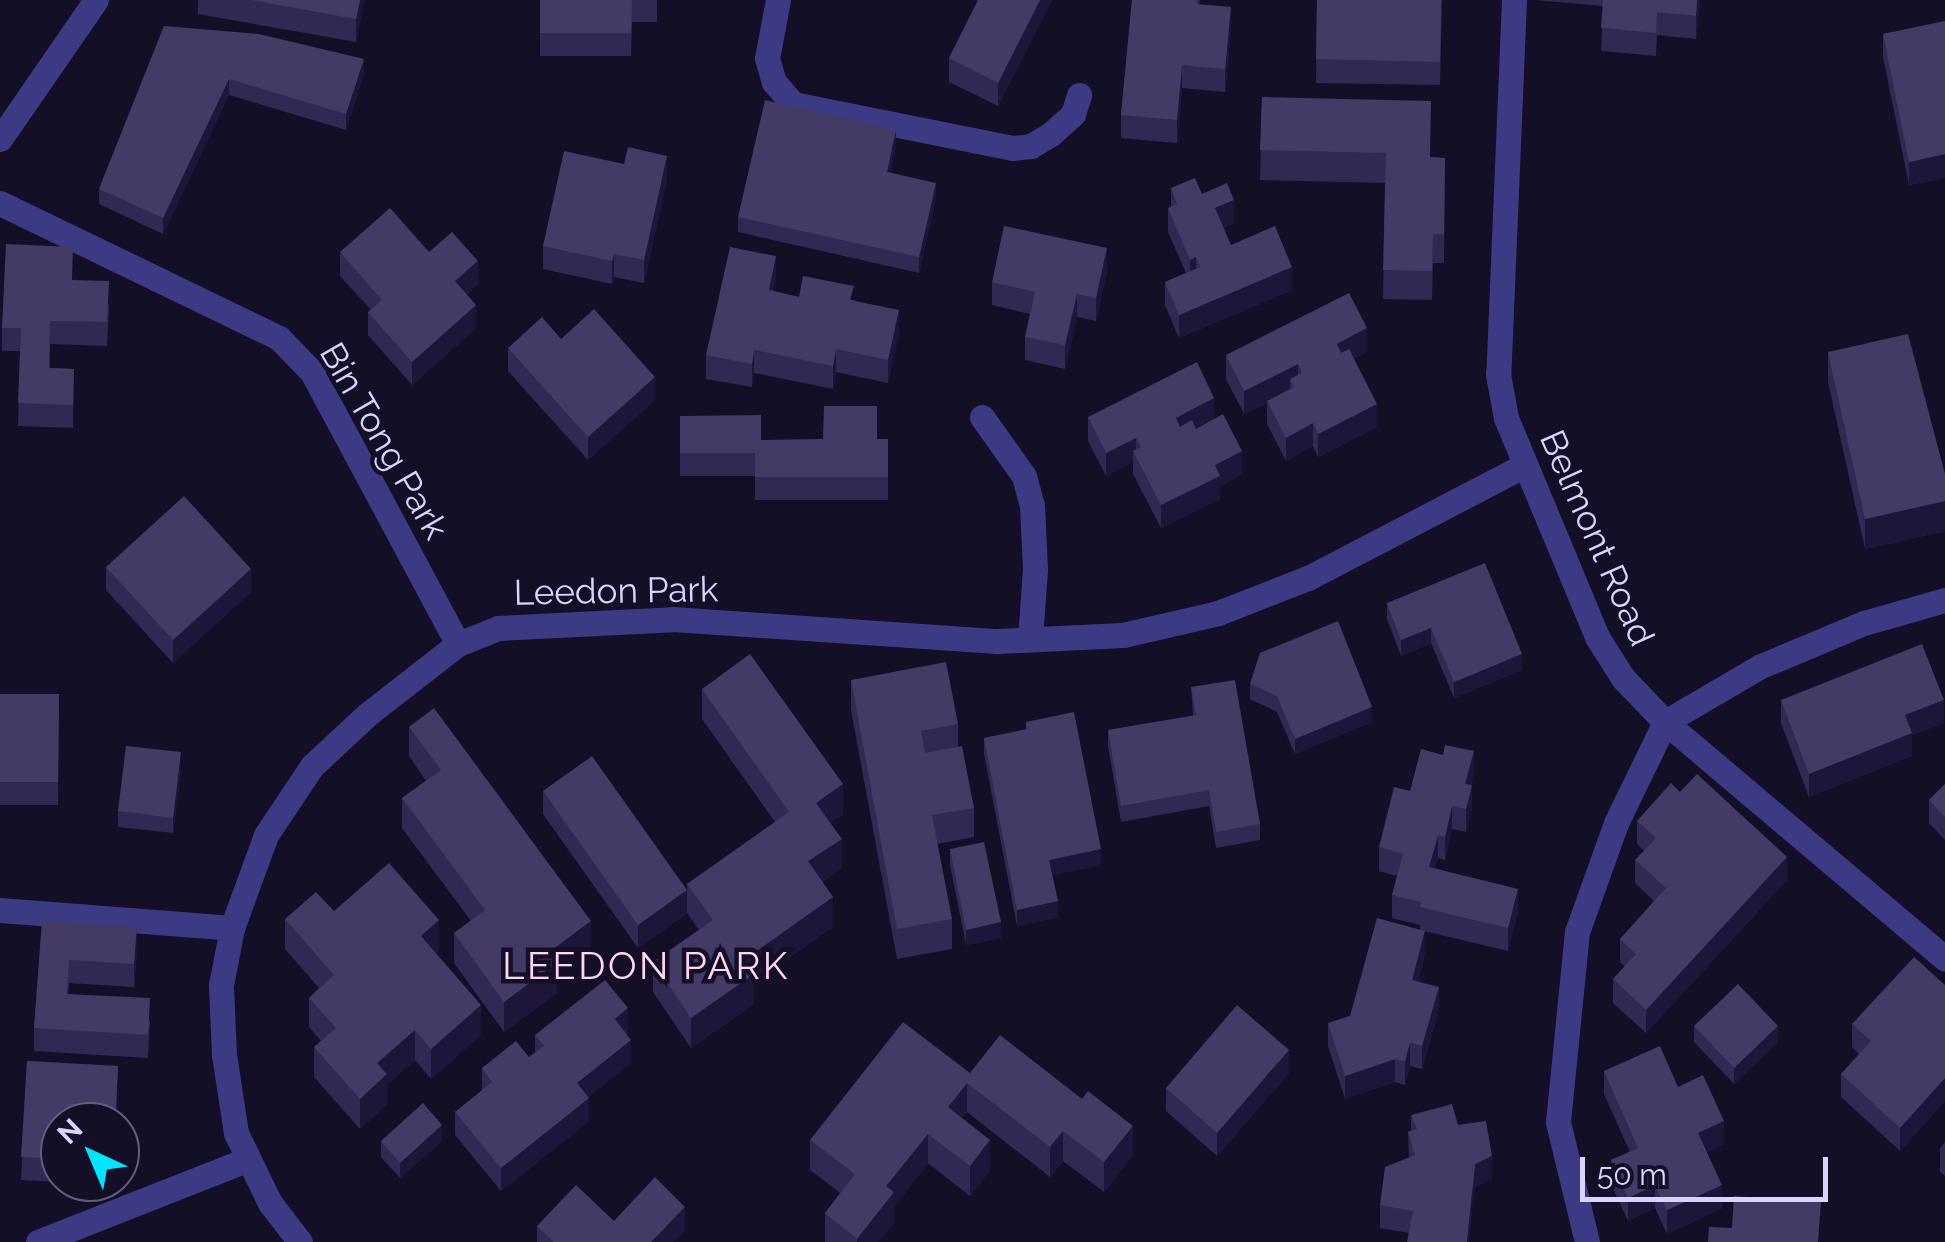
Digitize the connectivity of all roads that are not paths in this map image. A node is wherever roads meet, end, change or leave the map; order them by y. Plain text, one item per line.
1 (96, 0) edge
2 (778, 0) edge
3 (1514, 0) edge
4 (1079, 95) dead end
5 (0, 139) edge
6 (0, 204) edge
7 (982, 417) dead end
8 (1525, 464) junction
9 (1945, 600) edge
10 (1030, 639) junction
11 (458, 644) junction
12 (1665, 722) junction
13 (0, 910) edge
14 (232, 928) junction
15 (1945, 959) edge
16 (246, 1160) junction
17 (38, 1242) edge
18 (300, 1242) edge
19 (1587, 1242) edge

1 - 5 street
2 - 4 street
3 - 8 street, Belmont Road
6 - 11 street, Bin Tong Park
7 - 10 street
8 - 10 street, Leedon Park
8 - 12 street, Belmont Road
9 - 12 street
10 - 11 street, Leedon Park
11 - 14 street, Leedon Park
12 - 15 street, Belmont Road
12 - 19 street
13 - 14 street
14 - 16 street, Leedon Park
16 - 17 street
16 - 18 street, Leedon Park

